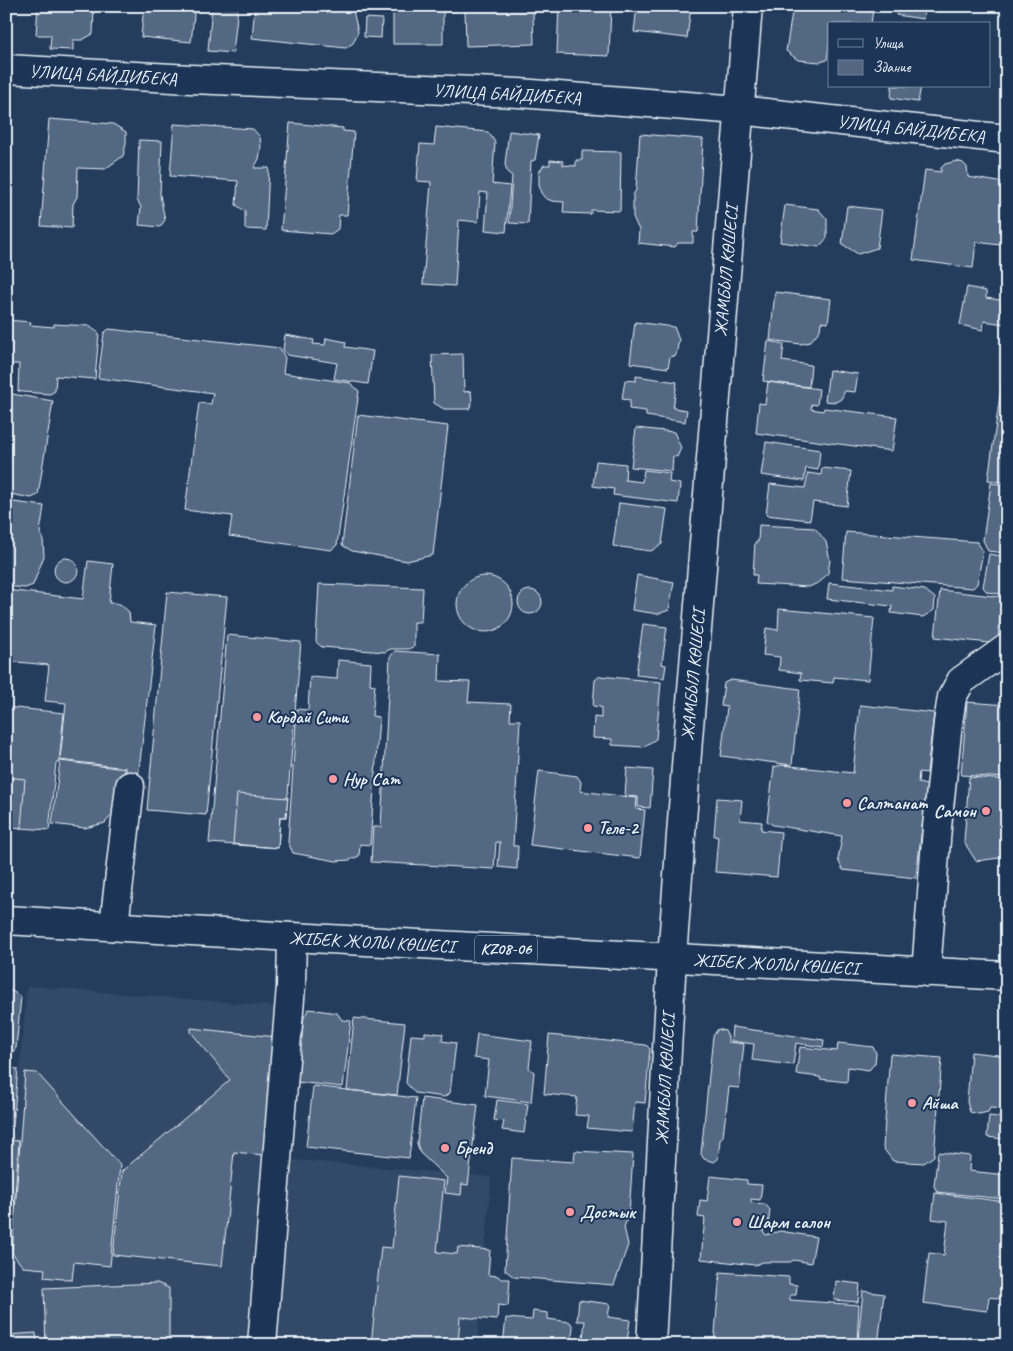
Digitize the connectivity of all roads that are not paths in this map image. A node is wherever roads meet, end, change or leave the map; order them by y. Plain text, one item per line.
1 (748, 6) edge
2 (6, 69) edge
3 (739, 110) junction
4 (1007, 139) edge
5 (1007, 648) edge
6 (130, 786) dead end
7 (6, 920) edge
8 (114, 926) junction
9 (292, 937) junction
10 (672, 958) junction
11 (926, 972) junction
12 (1007, 976) edge
13 (262, 1345) edge
14 (651, 1345) edge

1 - 3 main road, ЖАМБЫЛ КӨШЕСІ
2 - 3 main road, УЛИЦА БАЙДИБЕКА
3 - 4 main road, УЛИЦА БАЙДИБЕКА
3 - 10 main road, ЖАМБЫЛ КӨШЕСІ
5 - 11 main road
6 - 8 main road
7 - 8 main road, ЖІБЕК ЖОЛЫ КӨШЕСІ / KZ08-06
8 - 9 main road, ЖІБЕК ЖОЛЫ КӨШЕСІ / KZ08-06
9 - 10 main road, ЖІБЕК ЖОЛЫ КӨШЕСІ / KZ08-06
9 - 13 main road
10 - 11 main road, ЖІБЕК ЖОЛЫ КӨШЕСІ / KZ08-06
10 - 14 main road, ЖАМБЫЛ КӨШЕСІ
11 - 12 main road, ЖІБЕК ЖОЛЫ КӨШЕСІ / KZ08-06

